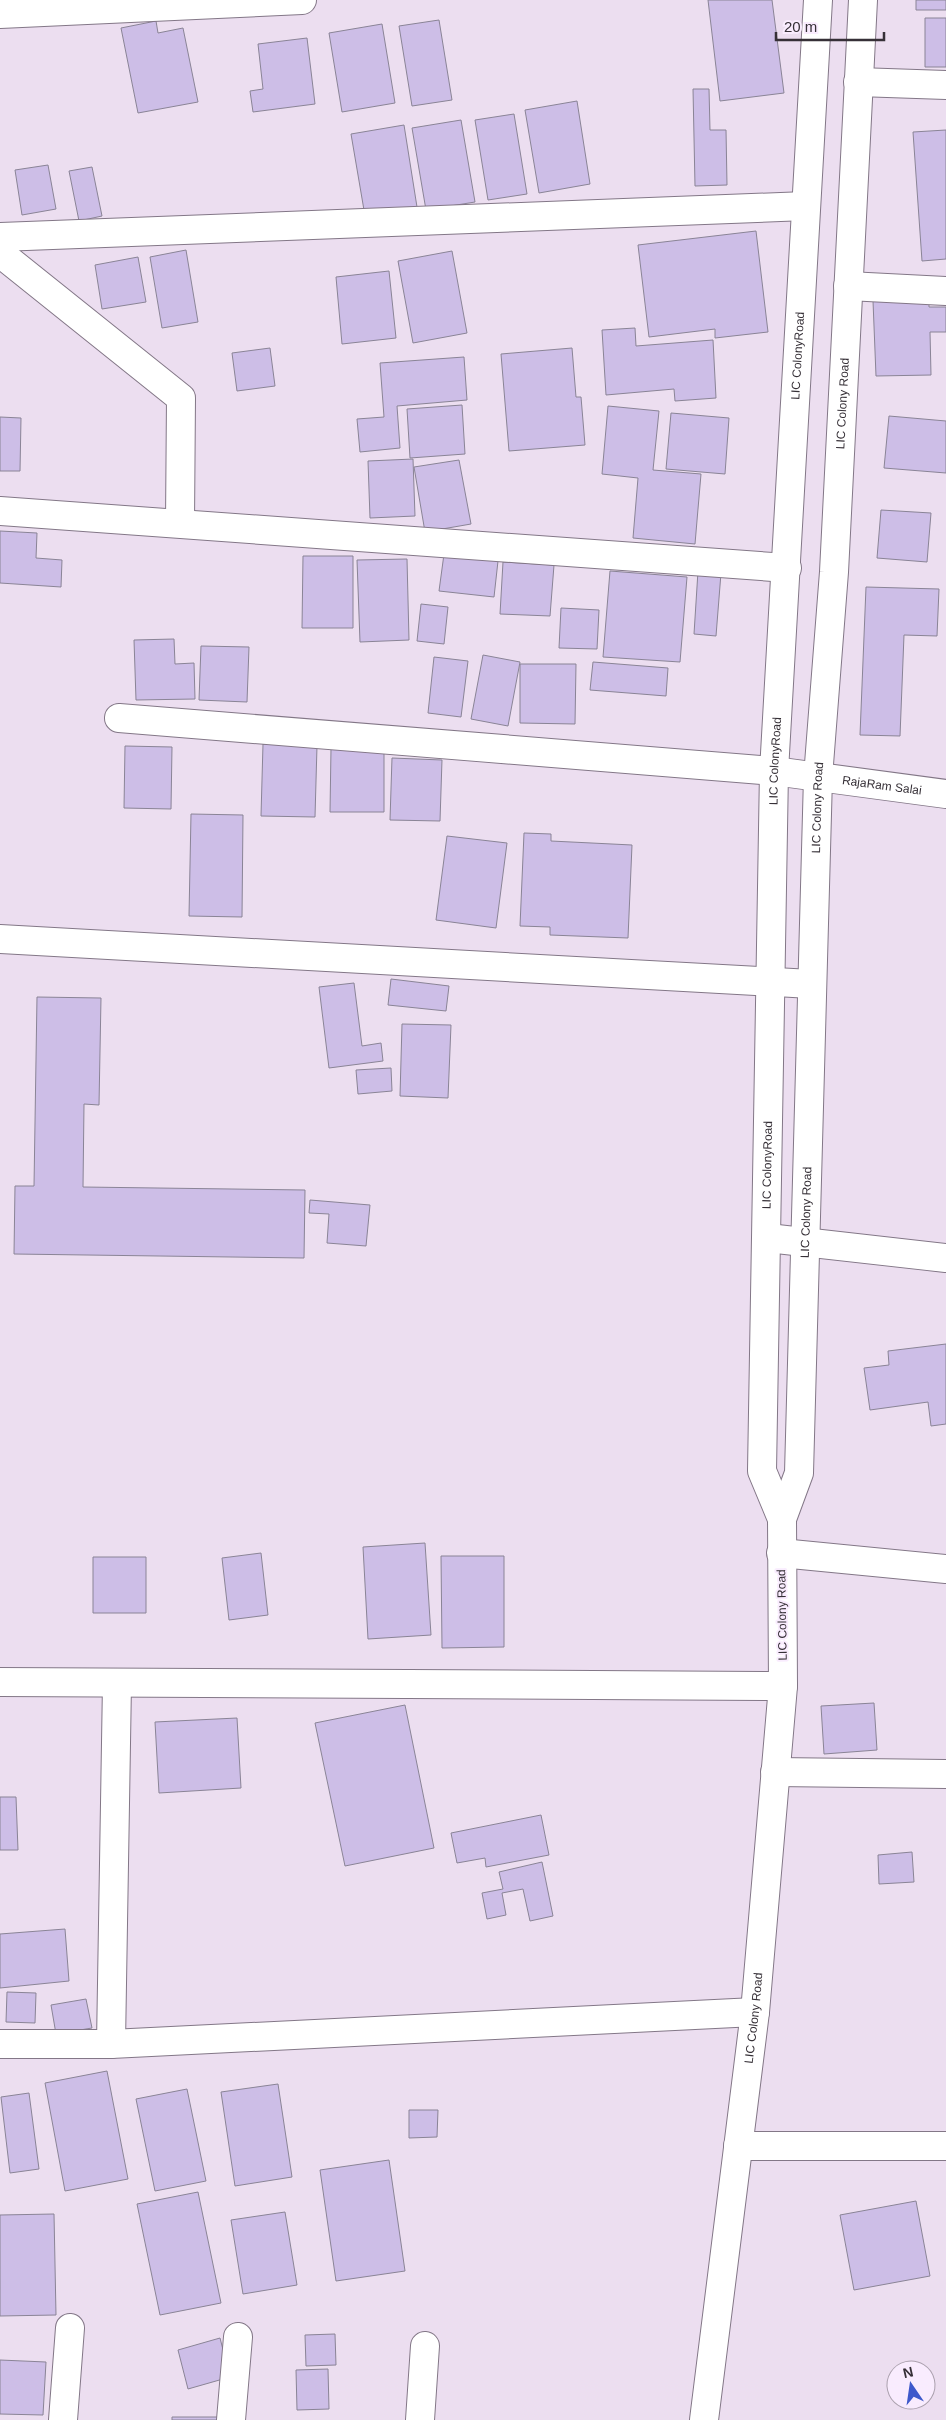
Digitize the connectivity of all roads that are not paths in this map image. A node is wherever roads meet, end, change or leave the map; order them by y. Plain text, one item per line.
1 (302, 0) edge
2 (818, 0) edge
3 (863, 0) edge
4 (0, 14) edge
5 (858, 82) junction
6 (946, 85) edge
7 (806, 206) junction
8 (0, 237) edge
9 (0, 253) edge
10 (848, 286) junction
11 (946, 291) edge
12 (0, 511) edge
13 (180, 523) junction
14 (787, 568) junction
15 (119, 718) dead end
16 (774, 771) junction
17 (818, 777) junction
18 (946, 794) edge
19 (0, 938) edge
20 (771, 981) junction
21 (811, 984) junction
22 (768, 1238) junction
23 (806, 1242) junction
24 (946, 1258) edge
25 (782, 1519) junction
26 (780, 1552) junction
27 (946, 1569) edge
28 (0, 1682) edge
29 (117, 1683) junction
30 (783, 1686) junction
31 (775, 1772) junction
32 (946, 1774) edge
33 (755, 2012) junction
34 (0, 2044) edge
35 (111, 2044) junction
36 (738, 2146) junction
37 (946, 2146) edge
38 (70, 2328) dead end
39 (238, 2337) dead end
40 (425, 2346) dead end
41 (63, 2420) edge
42 (231, 2420) edge
43 (420, 2420) edge
44 (704, 2420) edge

1 - 4 street
2 - 7 street, LIC ColonyRoad
3 - 5 street, LIC Colony Road
5 - 6 street
5 - 10 street, LIC Colony Road
7 - 8 street
7 - 14 street, LIC ColonyRoad
9 - 13 street
10 - 11 street
10 - 17 street, LIC Colony Road
12 - 13 street
13 - 14 street
14 - 16 street, LIC ColonyRoad
15 - 16 street, RajaRam Salai
16 - 17 street, RajaRam Salai
16 - 20 street, LIC ColonyRoad
17 - 18 street, RajaRam Salai
17 - 21 street, LIC Colony Road
19 - 20 street
20 - 21 street
20 - 22 street, LIC ColonyRoad
21 - 23 street, LIC Colony Road
22 - 23 street
22 - 25 street, LIC ColonyRoad
23 - 24 street
23 - 25 street, LIC Colony Road
25 - 26 street, LIC Colony Road
26 - 27 street
26 - 30 street, LIC Colony Road
28 - 29 street
29 - 30 street
29 - 35 street
30 - 31 street, LIC Colony Road
31 - 32 street
31 - 33 street, LIC Colony Road
33 - 35 street
33 - 36 street, LIC Colony Road
34 - 35 street
36 - 37 street
36 - 44 street, LIC Colony Road
38 - 41 street
39 - 42 street
40 - 43 street

